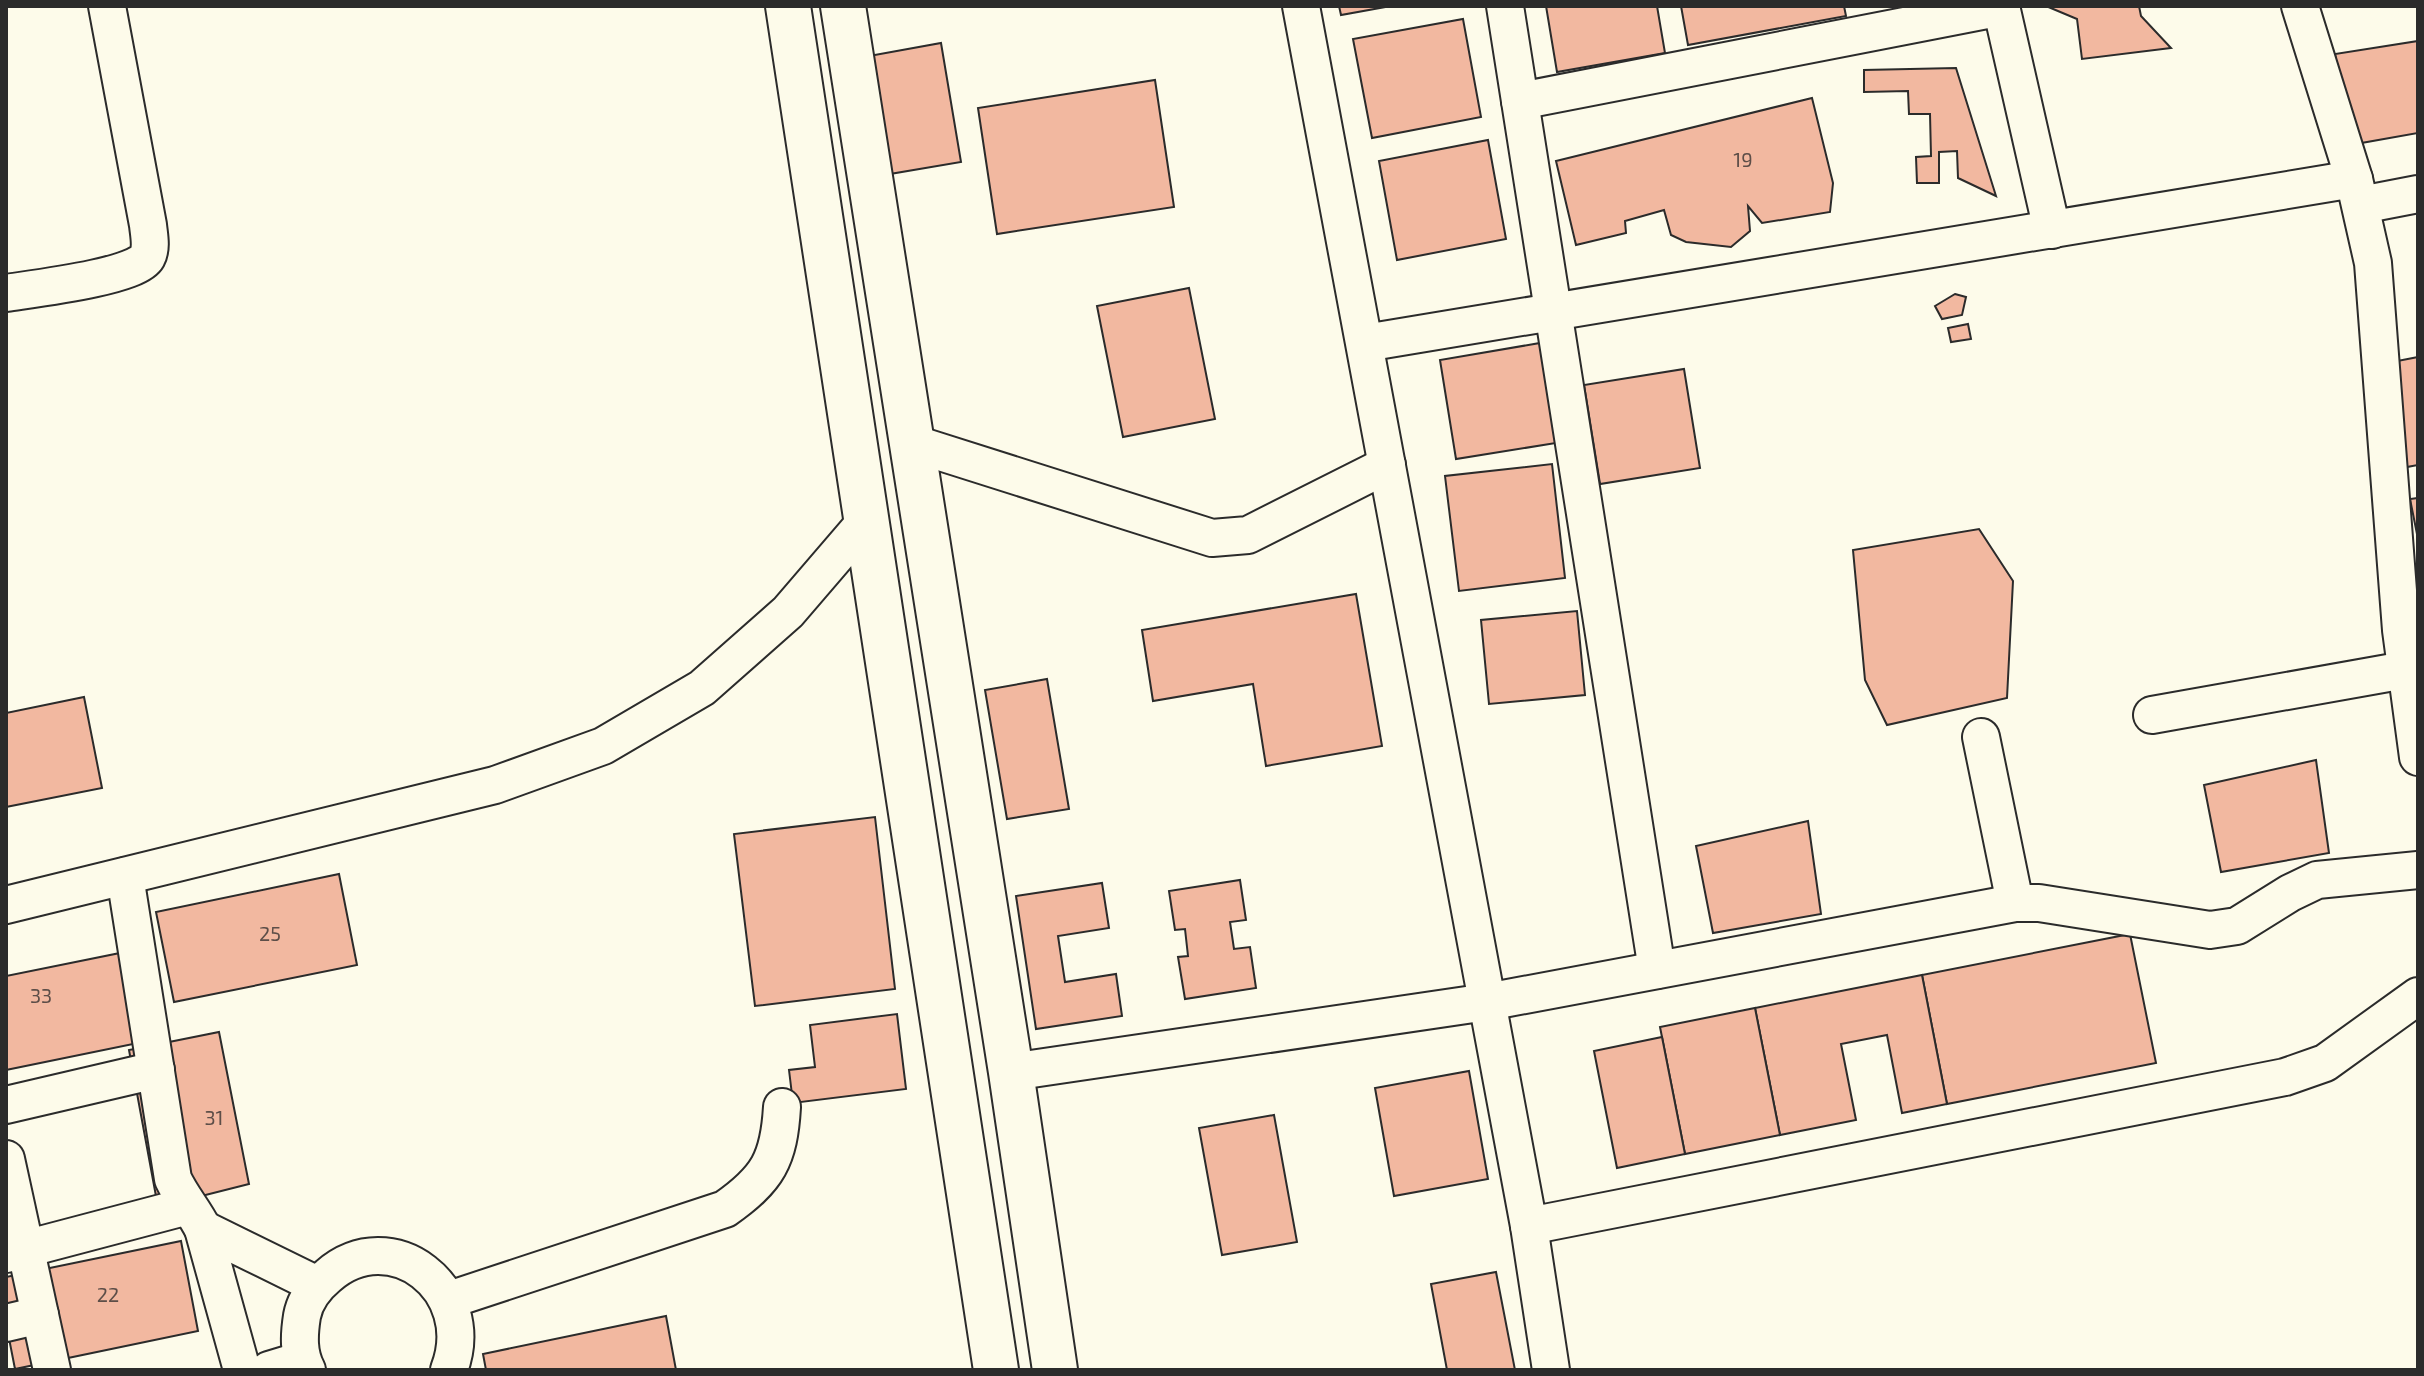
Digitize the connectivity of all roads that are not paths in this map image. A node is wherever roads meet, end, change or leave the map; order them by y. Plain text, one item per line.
1 (107, 6) edge
2 (788, 6) edge
3 (843, 6) edge
4 (1301, 6) edge
5 (1505, 6) edge
6 (2002, 6) edge
7 (2300, 6) edge
8 (1520, 101) junction
9 (2358, 192) junction
10 (2418, 194) edge
11 (2052, 230) junction
12 (6, 293) edge
13 (1553, 311) junction
14 (1365, 343) junction
15 (912, 443) junction
16 (1387, 465) junction
17 (867, 520) junction
18 (2405, 670) junction
19 (2152, 715) dead end
20 (1981, 737) dead end
21 (2418, 757) edge
22 (2418, 870) edge
23 (125, 876) junction
24 (2015, 903) junction
25 (6, 905) edge
26 (1657, 970) junction
27 (2418, 996) edge
28 (1487, 1002) junction
29 (156, 1070) junction
30 (1011, 1072) junction
31 (6, 1105) edge
32 (782, 1107) dead end
33 (6, 1159) edge
34 (196, 1218) junction
35 (1529, 1226) junction
36 (15, 1251) edge
37 (317, 1285) junction
38 (449, 1300) junction
39 (23, 1319) edge
40 (293, 1367) edge
41 (52, 1370) edge
42 (242, 1370) edge
43 (449, 1370) edge
44 (996, 1370) edge
45 (1055, 1370) edge
46 (1551, 1370) edge

1 - 12 street
2 - 17 street
3 - 15 street
4 - 14 street
5 - 8 street
6 - 8 street
6 - 11 street
7 - 9 street
8 - 13 street
9 - 10 street
9 - 11 street
9 - 18 street
11 - 13 street
13 - 14 street
13 - 26 street
14 - 16 street
15 - 16 street
15 - 30 street
16 - 28 street
17 - 23 street
17 - 44 street
18 - 19 street
18 - 21 street
20 - 24 street
22 - 24 street
23 - 25 street
23 - 29 street
24 - 26 street
26 - 28 street
27 - 35 street
28 - 30 street
28 - 35 street
29 - 31 street
29 - 34 street
30 - 45 street
32 - 38 street
33 - 36 street
34 - 36 street
34 - 37 street
34 - 42 street
35 - 46 street
36 - 39 street
37 - 38 street
37 - 40 street
38 - 43 street
39 - 41 street

